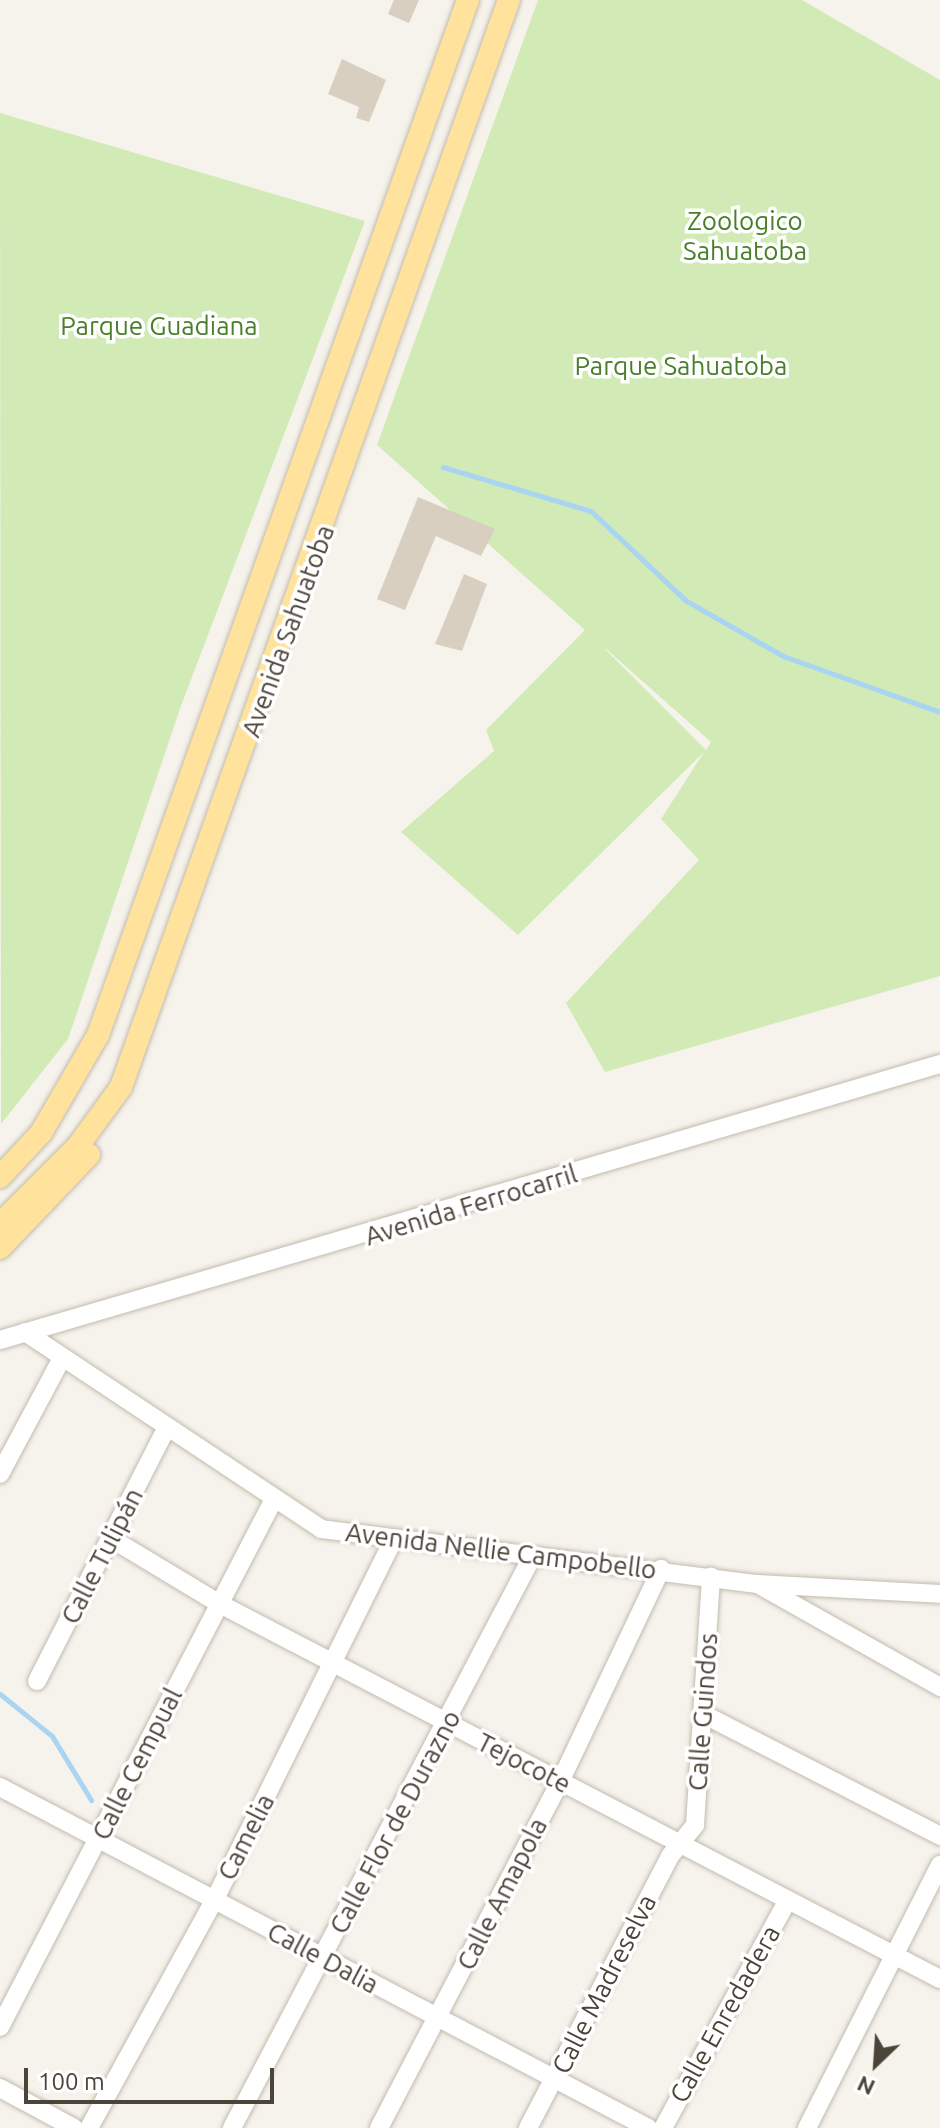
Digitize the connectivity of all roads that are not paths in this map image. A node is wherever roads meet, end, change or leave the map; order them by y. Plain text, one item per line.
1 (468, 0) edge
2 (507, 1) edge
3 (940, 1064) edge
4 (121, 1087) junction
5 (0, 1177) edge
6 (0, 1224) edge
7 (0, 1248) edge
8 (25, 1332) junction
9 (0, 1340) edge
10 (62, 1358) junction
11 (165, 1431) junction
12 (0, 1474) edge
13 (273, 1501) junction
14 (112, 1539) junction
15 (393, 1541) junction
16 (532, 1557) junction
17 (661, 1569) junction
18 (711, 1577) junction
19 (757, 1584) junction
20 (940, 1594) edge
21 (218, 1603) junction
22 (333, 1664) junction
23 (37, 1681) dead end
24 (940, 1687) edge
25 (703, 1714) junction
26 (447, 1723) junction
27 (560, 1782) junction
28 (0, 1787) edge
29 (940, 1836) edge
30 (98, 1840) junction
31 (682, 1843) junction
32 (940, 1865) edge
33 (788, 1900) junction
34 (214, 1901) junction
35 (896, 1956) junction
36 (324, 1959) junction
37 (940, 1979) edge
38 (438, 2018) junction
39 (0, 2027) edge
40 (555, 2079) junction
41 (0, 2088) edge
42 (74, 2128) edge
43 (89, 2128) edge
44 (232, 2128) edge
45 (379, 2128) edge
46 (528, 2128) edge
47 (648, 2128) edge
48 (663, 2128) edge
49 (807, 2128) edge

1 - 5 main road, Avenida Sahuatoba
2 - 4 main road, Avenida Sahuatoba
3 - 8 street, Avenida Ferrocarril
4 - 6 main road, Avenida Sahuatoba
4 - 7 main road
8 - 9 street, Avenida Ferrocarril
8 - 10 street, Avenida Nellie Campobello
10 - 11 street, Avenida Nellie Campobello
10 - 12 street
11 - 13 street, Avenida Nellie Campobello
11 - 14 street, Calle Tulipán
13 - 15 street, Avenida Nellie Campobello
13 - 21 street, Calle Cempual
14 - 21 street, Tejocote
14 - 23 street, Calle Tulipán
15 - 16 street, Avenida Nellie Campobello
15 - 22 street, Camelia
16 - 17 street, Avenida Nellie Campobello
16 - 26 street, Calle Flor de Durazno
17 - 18 street, Avenida Nellie Campobello
17 - 27 street, Calle Amapola
18 - 19 street, Avenida Nellie Campobello
18 - 25 street, Calle Guindos
19 - 20 street, Avenida Nellie Campobello
19 - 24 street
21 - 22 street, Tejocote
21 - 30 street, Calle Cempual
22 - 26 street, Tejocote
22 - 34 street, Camelia
25 - 29 street
25 - 31 street, Calle Guindos
26 - 27 street, Tejocote
26 - 36 street, Calle Flor de Durazno
27 - 31 street, Tejocote
27 - 38 street, Calle Amapola
28 - 30 street, Calle Dalia
30 - 34 street, Calle Dalia
30 - 39 street, Calle Cempual
31 - 33 street, Tejocote
31 - 40 street, Calle Madreselva
32 - 35 street
33 - 35 street, Tejocote
33 - 48 street, Calle Enredadera
34 - 36 street, Calle Dalia
34 - 43 street, Camelia
35 - 37 street, Tejocote
35 - 49 street
36 - 38 street, Calle Dalia
36 - 44 street, Calle Flor de Durazno
38 - 40 street, Calle Dalia
38 - 45 street, Calle Amapola
40 - 46 street, Calle Madreselva
40 - 47 street, Calle Dalia
41 - 42 street

